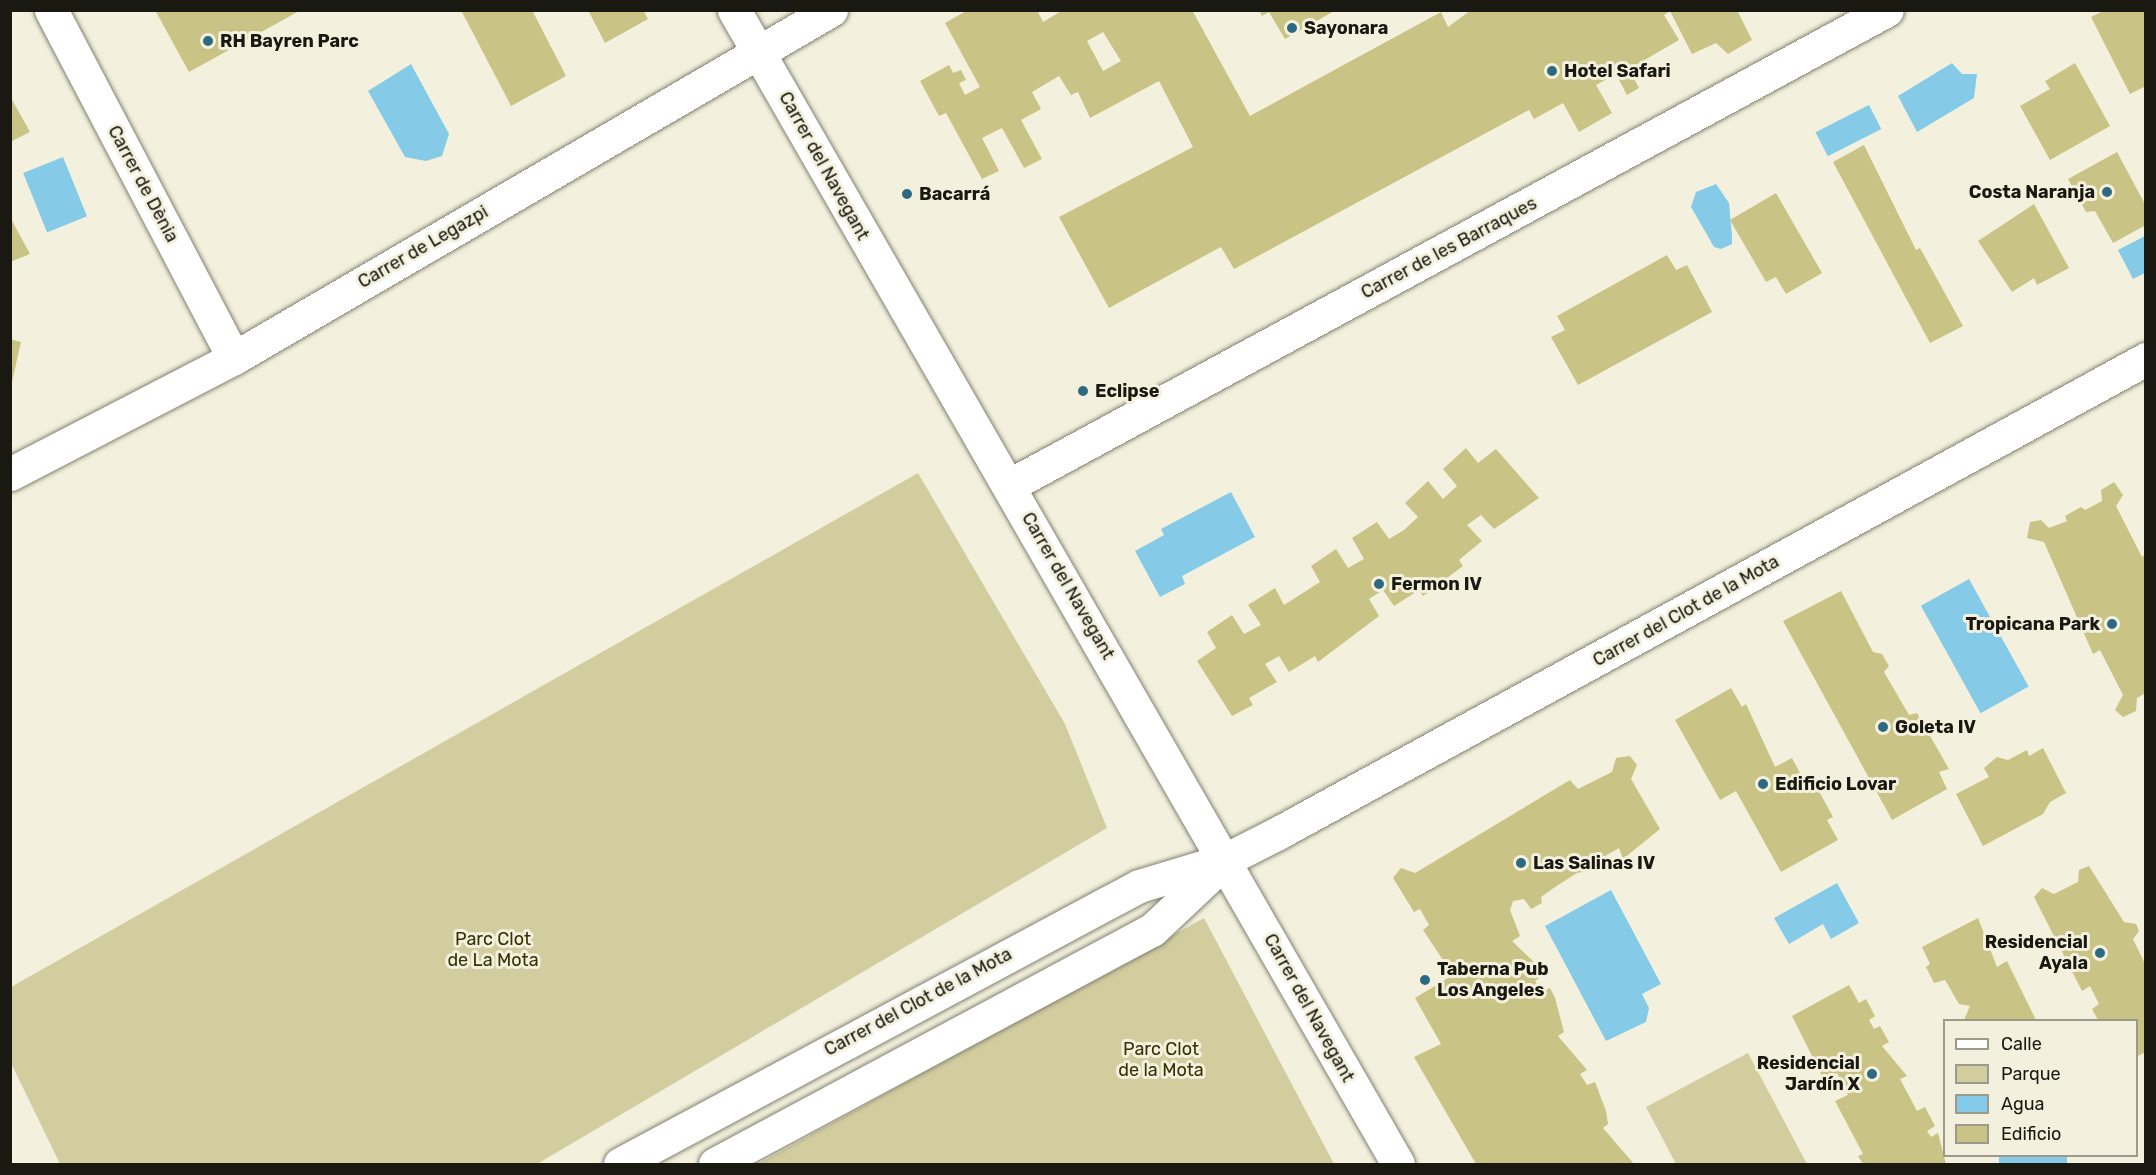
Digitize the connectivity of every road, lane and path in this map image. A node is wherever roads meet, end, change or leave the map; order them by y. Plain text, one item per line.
1 (51, 10) edge
2 (734, 10) edge
3 (831, 10) edge
4 (1887, 10) edge
5 (757, 50) junction
6 (234, 358) junction
7 (2145, 360) edge
8 (10, 474) edge
9 (1010, 485) junction
10 (1225, 860) junction
11 (620, 1164) edge
12 (715, 1164) edge
13 (1398, 1164) edge

1 - 6 street, Carrer de Dènia
2 - 5 street, Carrer del Navegant
3 - 5 street, Carrer de Legazpi
4 - 9 street, Carrer de les Barraques
5 - 6 street, Carrer de Legazpi
5 - 9 street, Carrer del Navegant
6 - 8 street, Carrer de Legazpi
7 - 10 street, Carrer del Clot de la Mota
9 - 10 street, Carrer del Navegant
10 - 11 street, Carrer del Clot de la Mota
10 - 12 street, Carrer del Clot de la Mota
10 - 13 street, Carrer del Navegant

